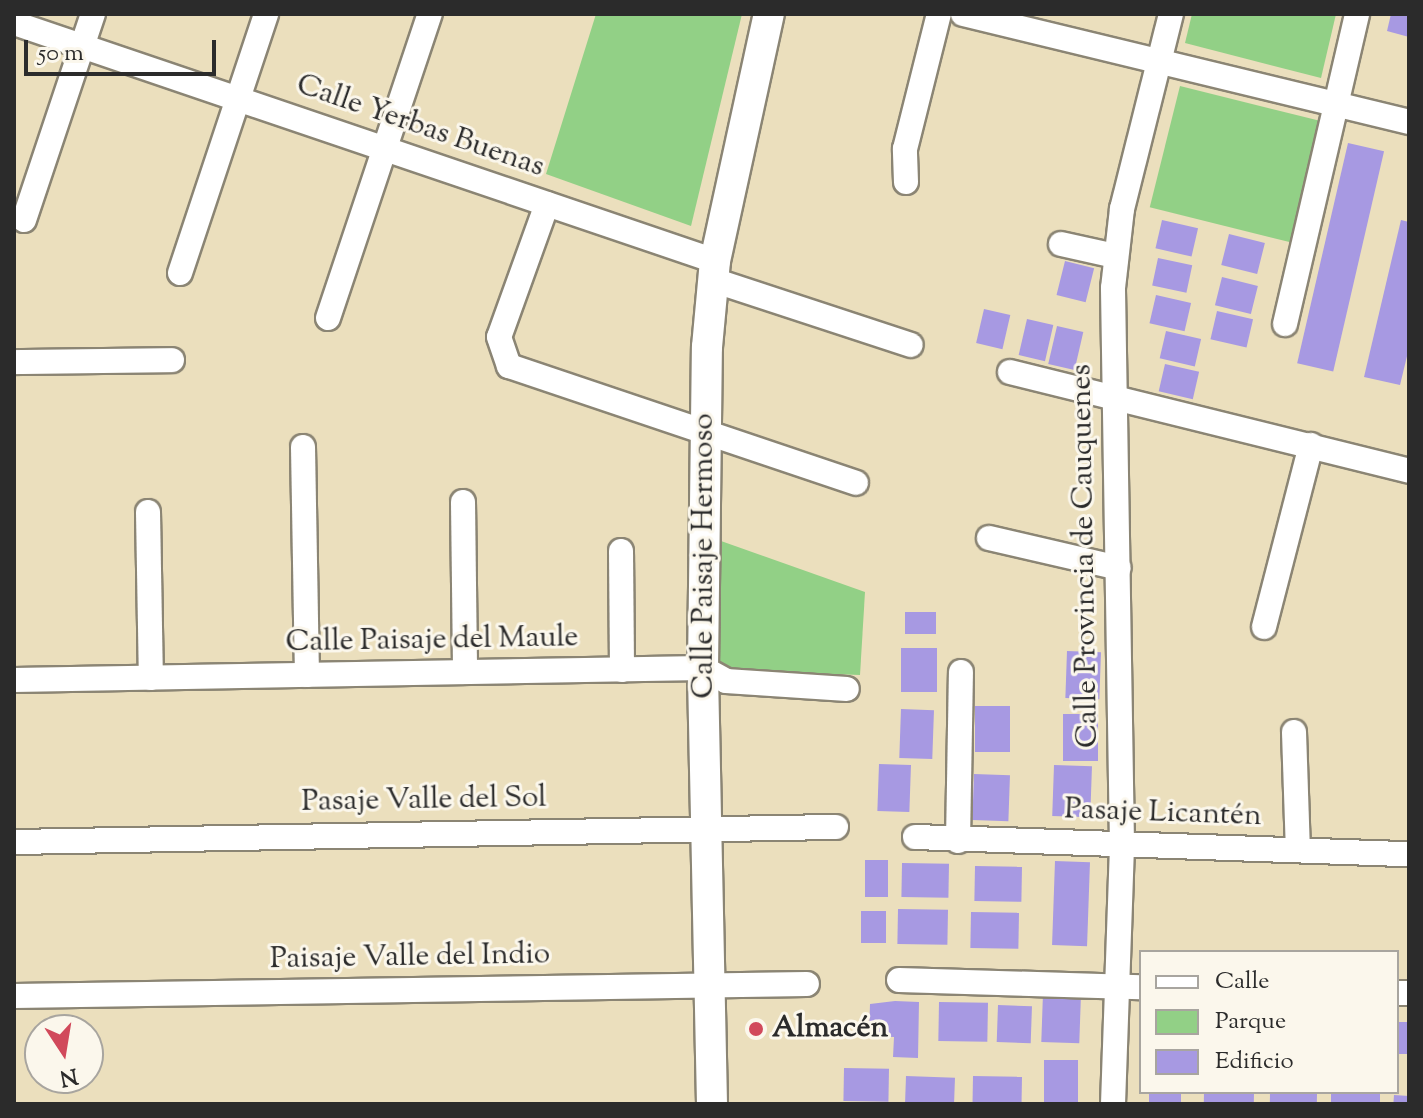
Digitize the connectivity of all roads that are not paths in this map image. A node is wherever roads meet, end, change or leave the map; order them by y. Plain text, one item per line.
1 (93, 14) edge
2 (266, 14) edge
3 (430, 14) edge
4 (769, 14) edge
5 (939, 14) edge
6 (963, 14) edge
7 (1171, 14) edge
8 (1357, 14) edge
9 (14, 23) edge
10 (82, 46) junction
11 (1160, 62) junction
12 (238, 99) junction
13 (1335, 104) junction
14 (1409, 122) edge
15 (385, 149) junction
16 (906, 182) dead end
17 (547, 204) junction
18 (24, 220) dead end
19 (1061, 244) dead end
20 (1115, 256) junction
21 (714, 270) junction
22 (180, 273) dead end
23 (328, 318) dead end
24 (1285, 324) dead end
25 (911, 345) dead end
26 (172, 360) dead end
27 (14, 362) edge
28 (1010, 372) dead end
29 (1117, 398) junction
30 (705, 437) junction
31 (1311, 445) junction
32 (303, 447) dead end
33 (1409, 471) edge
34 (856, 483) dead end
35 (463, 502) dead end
36 (148, 512) dead end
37 (989, 538) dead end
38 (621, 551) dead end
39 (1119, 568) junction
40 (1264, 627) dead end
41 (703, 668) junction
42 (622, 670) junction
43 (465, 672) junction
44 (961, 672) dead end
45 (307, 675) junction
46 (151, 678) junction
47 (14, 680) edge
48 (847, 689) dead end
49 (1294, 732) dead end
50 (836, 827) dead end
51 (706, 828) junction
52 (915, 837) dead end
53 (958, 841) junction
54 (14, 842) edge
55 (1122, 844) junction
56 (1298, 850) junction
57 (1409, 854) edge
58 (899, 980) dead end
59 (807, 984) dead end
60 (708, 986) junction
61 (1129, 986) edge
62 (14, 996) edge
63 (712, 1104) edge
64 (1113, 1104) edge

1 - 10 street
2 - 12 street
3 - 15 street
4 - 21 street, Calle Paisaje Hermoso
5 - 16 street
6 - 11 street
7 - 11 street, Calle Provincia de Cauquenes
8 - 13 street
9 - 10 street, Calle Yerbas Buenas
10 - 12 street, Calle Yerbas Buenas
10 - 18 street
11 - 13 street
11 - 20 street, Calle Provincia de Cauquenes
12 - 15 street, Calle Yerbas Buenas
12 - 22 street
13 - 14 street
13 - 24 street
15 - 17 street, Calle Yerbas Buenas
15 - 23 street
17 - 21 street, Calle Yerbas Buenas
17 - 30 street
19 - 20 street
20 - 29 street, Calle Provincia de Cauquenes
21 - 25 street, Calle Yerbas Buenas
21 - 30 street, Calle Paisaje Hermoso
26 - 27 street
28 - 29 street
29 - 31 street
29 - 39 street, Calle Provincia de Cauquenes
30 - 34 street
30 - 41 street, Calle Paisaje Hermoso
31 - 33 street
31 - 40 street
32 - 45 street
35 - 43 street
36 - 46 street
37 - 39 street
38 - 42 street
39 - 55 street, Calle Provincia de Cauquenes
41 - 42 street, Calle Paisaje del Maule
41 - 48 street, Calle Paisaje del Maule
41 - 51 street, Calle Paisaje Hermoso
42 - 43 street, Calle Paisaje del Maule
43 - 45 street, Calle Paisaje del Maule
44 - 53 street
45 - 46 street, Calle Paisaje del Maule
46 - 47 street, Calle Paisaje del Maule
49 - 56 street
50 - 51 street, Pasaje Valle del Sol
51 - 54 street, Pasaje Valle del Sol
51 - 60 street, Calle Paisaje Hermoso
52 - 53 street, Pasaje Licantén
53 - 55 street, Pasaje Licantén
55 - 56 street, Pasaje Licantén
55 - 61 street, Calle Provincia de Cauquenes
56 - 57 street, Pasaje Licantén
58 - 61 street
59 - 60 street, Paisaje Valle del Indio
60 - 62 street, Paisaje Valle del Indio
60 - 63 street, Calle Paisaje Hermoso
61 - 64 street, Calle Provincia de Cauquenes

